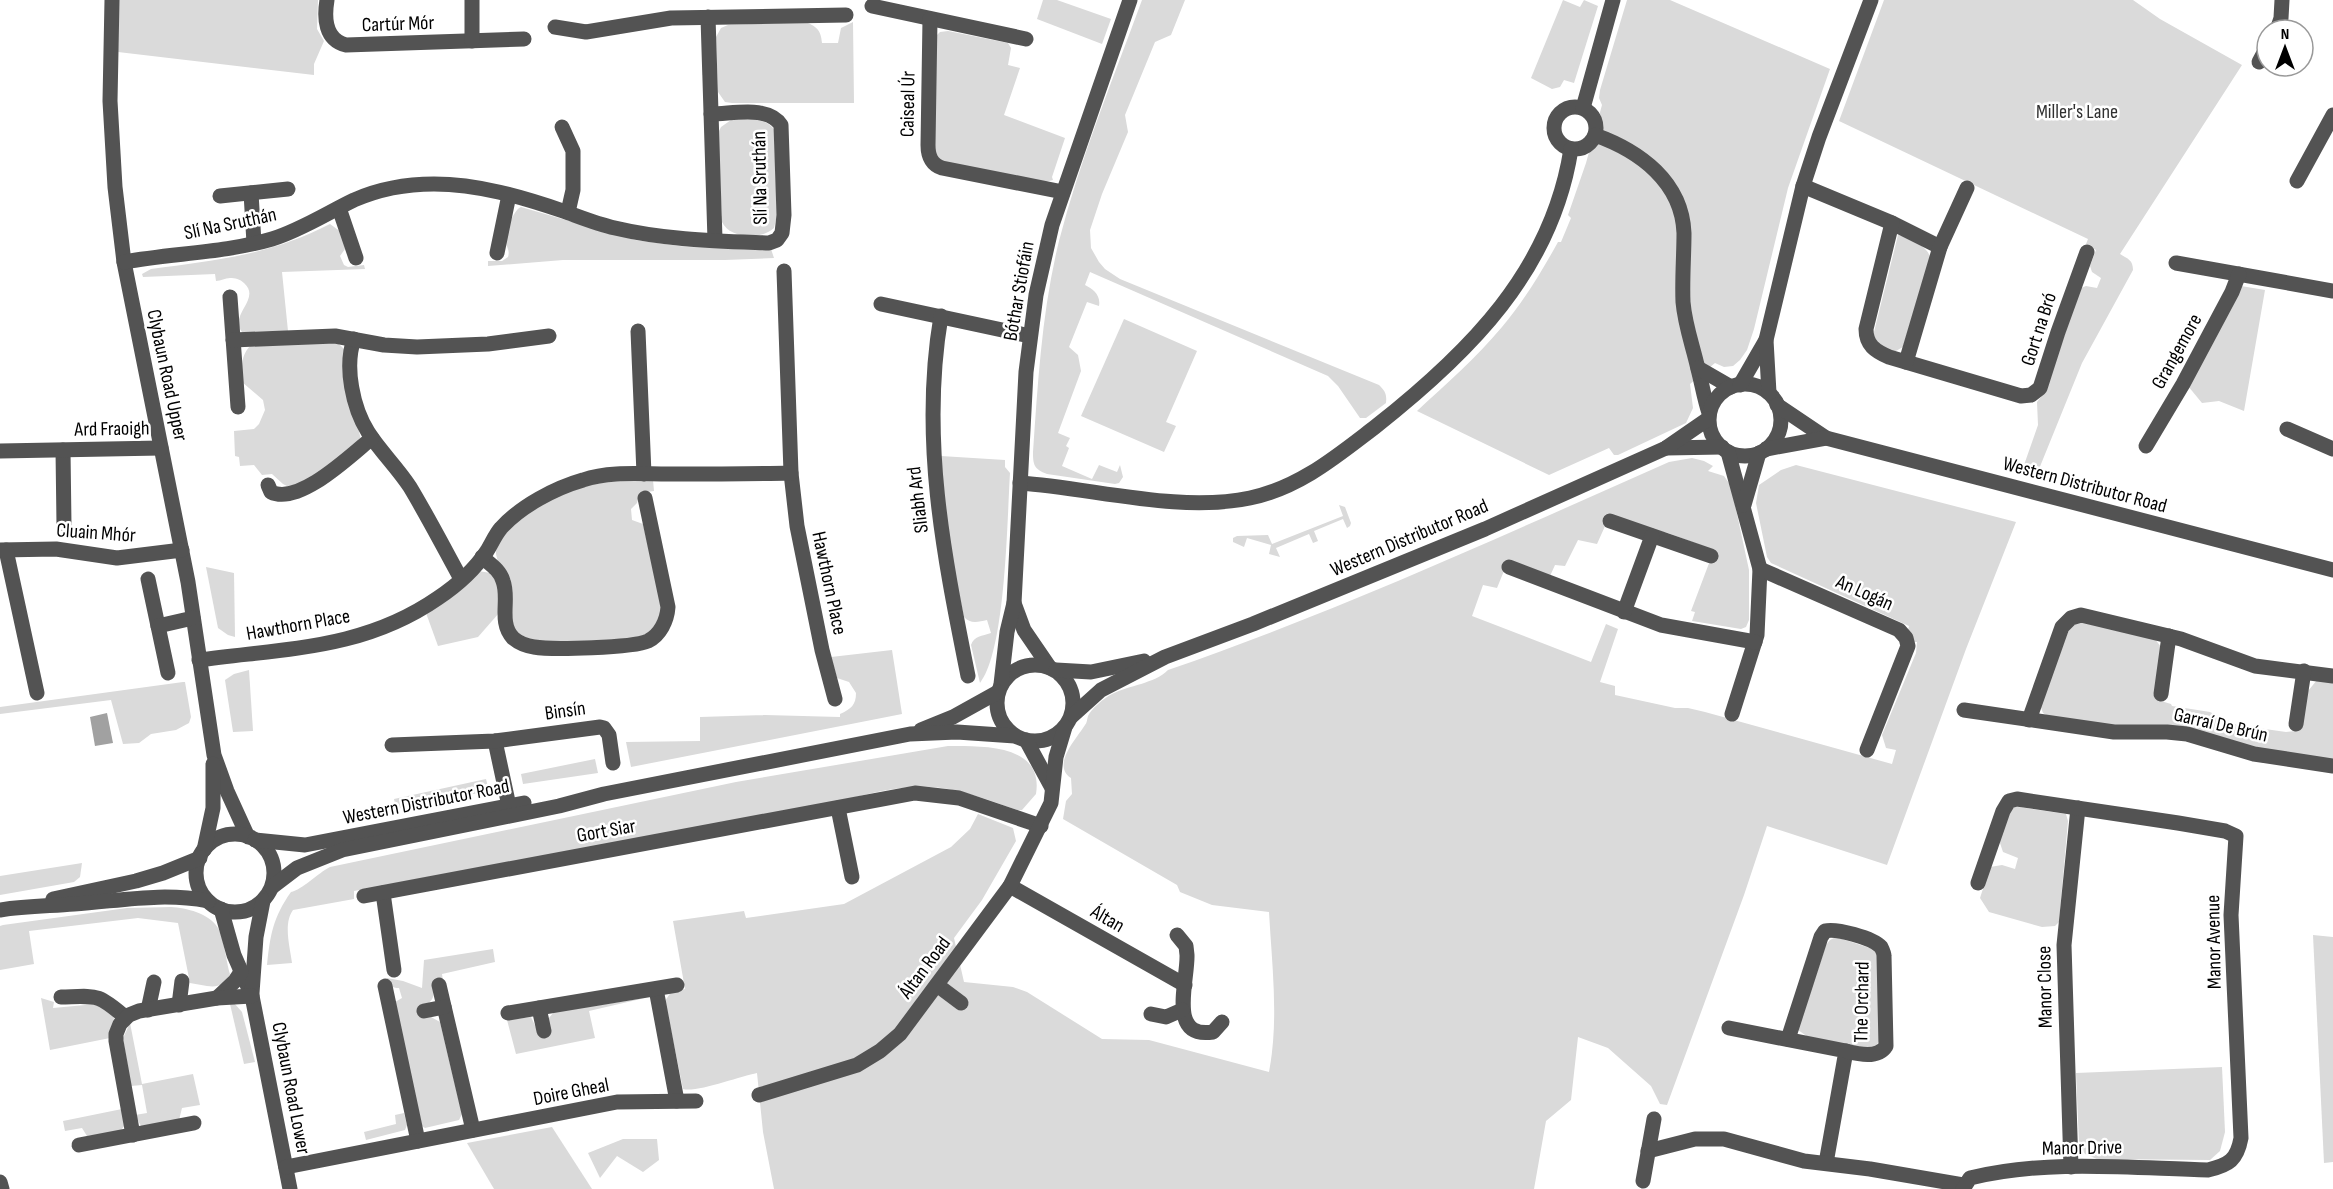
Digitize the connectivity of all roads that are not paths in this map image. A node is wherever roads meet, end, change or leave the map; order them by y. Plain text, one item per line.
1 (112, 0) edge
2 (327, 0) edge
3 (472, 0) edge
4 (1131, 0) edge
5 (1613, 0) edge
6 (1870, 0) edge
7 (2282, 0) edge
8 (872, 6) dead end
9 (846, 15) dead end
10 (708, 17) junction
11 (2281, 18) edge
12 (930, 19) junction
13 (555, 27) dead end
14 (524, 39) dead end
15 (1026, 39) dead end
16 (472, 41) junction
17 (1583, 108) junction
18 (711, 114) junction
19 (2333, 115) edge
20 (562, 127) dead end
21 (1595, 135) junction
22 (1571, 149) junction
23 (2297, 181) dead end
24 (1803, 186) junction
25 (1967, 188) dead end
26 (288, 189) dead end
27 (1063, 192) junction
28 (251, 193) junction
29 (509, 195) junction
30 (220, 196) dead end
31 (339, 208) junction
32 (568, 212) junction
33 (1892, 223) junction
34 (715, 240) junction
35 (254, 243) junction
36 (1940, 247) junction
37 (2087, 252) dead end
38 (497, 253) dead end
39 (356, 258) dead end
40 (124, 262) junction
41 (2176, 263) dead end
42 (784, 271) dead end
43 (2238, 274) junction
44 (2333, 291) edge
45 (230, 297) dead end
46 (880, 303) dead end
47 (940, 316) junction
48 (638, 332) dead end
49 (549, 336) dead end
50 (1030, 336) junction
51 (354, 339) junction
52 (233, 340) junction
53 (1766, 340) junction
54 (1906, 362) junction
55 (1698, 368) junction
56 (1736, 386) junction
57 (1773, 399) junction
58 (238, 407) dead end
59 (1709, 416) junction
60 (2287, 429) dead end
61 (372, 438) junction
62 (1826, 438) junction
63 (2146, 446) dead end
64 (161, 448) junction
65 (1666, 448) junction
66 (1725, 449) junction
67 (2333, 449) edge
68 (63, 450) junction
69 (0, 451) edge
70 (1762, 451) junction
71 (791, 473) junction
72 (644, 474) junction
73 (1020, 483) junction
74 (268, 485) dead end
75 (645, 498) dead end
76 (1744, 505) junction
77 (1610, 521) dead end
78 (64, 525) dead end
79 (1652, 536) junction
80 (3, 550) edge
81 (182, 550) junction
82 (1711, 556) dead end
83 (482, 557) junction
84 (1509, 567) dead end
85 (1760, 569) junction
86 (2333, 570) edge
87 (148, 579) dead end
88 (461, 579) junction
89 (1014, 603) junction
90 (1624, 612) junction
91 (193, 618) junction
92 (158, 626) junction
93 (2169, 636) junction
94 (1755, 642) junction
95 (1165, 657) junction
96 (199, 660) junction
97 (1053, 669) junction
98 (2304, 671) junction
99 (168, 673) dead end
100 (968, 676) dead end
101 (2333, 676) edge
102 (1000, 688) junction
103 (37, 693) dead end
104 (2161, 694) dead end
105 (835, 699) dead end
106 (1964, 710) dead end
107 (1732, 714) dead end
108 (2029, 720) junction
109 (1068, 722) junction
110 (2296, 724) dead end
111 (910, 734) junction
112 (1021, 738) junction
113 (495, 741) junction
114 (392, 745) dead end
115 (1867, 750) dead end
116 (214, 755) junction
117 (613, 763) dead end
118 (2333, 766) edge
119 (1052, 788) junction
120 (604, 794) junction
121 (509, 806) junction
122 (837, 808) junction
123 (2078, 808) junction
124 (1041, 826) junction
125 (252, 838) junction
126 (202, 854) junction
127 (852, 877) dead end
128 (1978, 884) dead end
129 (1010, 886) junction
130 (272, 887) junction
131 (383, 893) junction
132 (364, 896) dead end
133 (263, 901) junction
134 (214, 905) junction
135 (28, 906) junction
136 (0, 910) edge
137 (1177, 935) dead end
138 (394, 970) dead end
139 (241, 972) junction
140 (182, 981) dead end
141 (154, 982) dead end
142 (439, 985) dead end
143 (677, 985) dead end
144 (937, 985) junction
145 (1185, 985) junction
146 (656, 989) junction
147 (390, 992) dead end
148 (252, 996) junction
149 (61, 998) dead end
150 (217, 998) junction
151 (961, 1003) dead end
152 (179, 1005) junction
153 (444, 1006) junction
154 (539, 1008) junction
155 (148, 1010) junction
156 (1182, 1010) junction
157 (424, 1011) dead end
158 (508, 1013) dead end
159 (1151, 1014) dead end
160 (125, 1017) junction
161 (1222, 1022) dead end
162 (1729, 1028) dead end
163 (544, 1031) dead end
164 (1788, 1039) junction
165 (1845, 1052) junction
166 (759, 1095) dead end
167 (677, 1101) junction
168 (696, 1101) dead end
169 (1654, 1119) dead end
170 (194, 1123) dead end
171 (473, 1130) junction
172 (132, 1135) junction
173 (418, 1141) junction
174 (79, 1145) dead end
175 (1648, 1151) junction
176 (1826, 1163) junction
177 (286, 1167) junction
178 (2070, 1167) junction
179 (2208, 1170) joint
180 (1642, 1181) dead end
181 (0, 1182) edge
182 (1963, 1187) edge
183 (2, 1189) edge
184 (290, 1189) edge

1 - 40 street, Clybaun Road Upper
2 - 16 street, Cartúr Mór
3 - 16 street
4 - 27 street, Bóthar Stiofáin
5 - 17 street
6 - 24 street
7 - 11 street
8 - 12 street
9 - 10 street
10 - 13 street
10 - 18 street
12 - 15 street
12 - 27 street, Caiseal Úr
14 - 16 street, Cartúr Mór
17 - 21 street
17 - 22 street
18 - 34 street
18 - 34 street, Slí Na Sruthán
19 - 23 street
20 - 32 street
21 - 22 street
21 - 55 street
22 - 73 street
24 - 33 street
24 - 53 street
25 - 36 street
26 - 28 street
27 - 50 street, Bóthar Stiofáin
28 - 30 street
28 - 35 street
29 - 31 street, Slí Na Sruthán
29 - 32 street, Slí Na Sruthán
29 - 38 street
31 - 35 street, Slí Na Sruthán
31 - 39 street
32 - 34 street, Slí Na Sruthán
33 - 36 street
33 - 54 street, Gort na Bró
35 - 40 street, Slí Na Sruthán
36 - 54 street
37 - 54 street, Gort na Bró
40 - 64 street, Clybaun Road Upper
41 - 43 street
42 - 71 street, Hawthorn Place
43 - 44 street
43 - 63 street, Grangemore
45 - 52 street
46 - 47 street
47 - 50 street
47 - 100 street, Sliabh Ard
48 - 72 street
49 - 51 street
50 - 73 street, Bóthar Stiofáin
51 - 52 street
51 - 61 street
52 - 58 street
53 - 56 street
53 - 57 street
55 - 56 street
55 - 59 street
56 - 57 street
56 - 59 street
57 - 62 street, Western Distributor Road
57 - 70 street
59 - 65 street, Western Distributor Road
59 - 66 street
60 - 67 street
61 - 74 street
61 - 88 street
62 - 70 street, Western Distributor Road
62 - 86 street, Western Distributor Road
64 - 68 street, Ard Fraoigh
64 - 81 street, Clybaun Road Upper
65 - 66 street, Western Distributor Road
65 - 95 street, Western Distributor Road
66 - 70 street
66 - 76 street
68 - 69 street, Ard Fraoigh
68 - 78 street, Ard Fraoigh
70 - 76 street
71 - 72 street, Hawthorn Place
71 - 105 street, Hawthorn Place
72 - 83 street, Hawthorn Place
73 - 89 street, Bóthar Stiofáin
75 - 83 street
76 - 85 street
77 - 79 street
79 - 82 street
79 - 90 street
80 - 81 street, Cluain Mhór
80 - 103 street, Cluain Mhór
81 - 91 street, Clybaun Road Upper
83 - 88 street, Hawthorn Place
84 - 90 street
85 - 94 street
85 - 115 street, An Logán
87 - 92 street
88 - 96 street, Hawthorn Place
89 - 97 street, Bóthar Stiofáin
89 - 102 street, Bóthar Stiofáin
90 - 94 street
91 - 92 street
91 - 96 street, Clybaun Road Upper
92 - 99 street
93 - 98 street
93 - 104 street, Garraí De Brún
93 - 108 street
94 - 107 street
95 - 97 street, Western Distributor Road
95 - 109 street, Western Distributor Road
96 - 116 street, Clybaun Road Upper
97 - 102 street
97 - 109 street
98 - 101 street
98 - 110 street, Garraí De Brún
102 - 111 street, Western Distributor Road
102 - 112 street
106 - 108 street, Garraí De Brún
108 - 118 street, Garraí De Brún
109 - 112 street
109 - 119 street, Áltan Road
111 - 112 street, Western Distributor Road
111 - 120 street, Western Distributor Road
112 - 119 street
113 - 114 street, Binsín
113 - 117 street, Binsín
113 - 121 street
116 - 125 street, Clybaun Road Upper
116 - 126 street, Clybaun Road Upper
119 - 124 street, Áltan Road
120 - 121 street, Western Distributor Road
120 - 130 street, Western Distributor Road
121 - 125 street, Western Distributor Road
122 - 124 street, Gort Siar
122 - 127 street
122 - 131 street, Gort Siar
123 - 128 street
123 - 178 street, Manor Close
123 - 179 street, Manor Avenue
124 - 129 street, Áltan Road
125 - 126 street
125 - 130 street
126 - 134 street
126 - 135 street
129 - 144 street, Áltan Road
129 - 145 street, Áltan
130 - 133 street
131 - 132 street, Gort Siar
131 - 138 street
133 - 134 street
133 - 148 street, Clybaun Road Lower
134 - 135 street
134 - 139 street, Clybaun Road Lower
135 - 136 street
137 - 145 street
139 - 148 street, Clybaun Road Lower
139 - 150 street
140 - 152 street
141 - 155 street
142 - 153 street
143 - 146 street
144 - 151 street
144 - 166 street, Áltan Road
145 - 156 street
146 - 154 street
146 - 167 street
147 - 173 street
148 - 150 street
148 - 177 street, Clybaun Road Lower
149 - 160 street
150 - 152 street
152 - 155 street
153 - 157 street
153 - 171 street
154 - 158 street
154 - 163 street
155 - 160 street
156 - 159 street
156 - 161 street
160 - 172 street
162 - 164 street, The Orchard
164 - 165 street, The Orchard
164 - 165 street, The Orchard
165 - 176 street, The Orchard
167 - 168 street, Doire Gheal
167 - 171 street, Doire Gheal
169 - 175 street
170 - 172 street
171 - 173 street, Doire Gheal
172 - 174 street
173 - 177 street, Doire Gheal
175 - 176 street
175 - 180 street
176 - 182 street
177 - 184 street, Clybaun Road Lower
178 - 179 street, Manor Drive
178 - 182 street, Manor Drive
181 - 183 street

